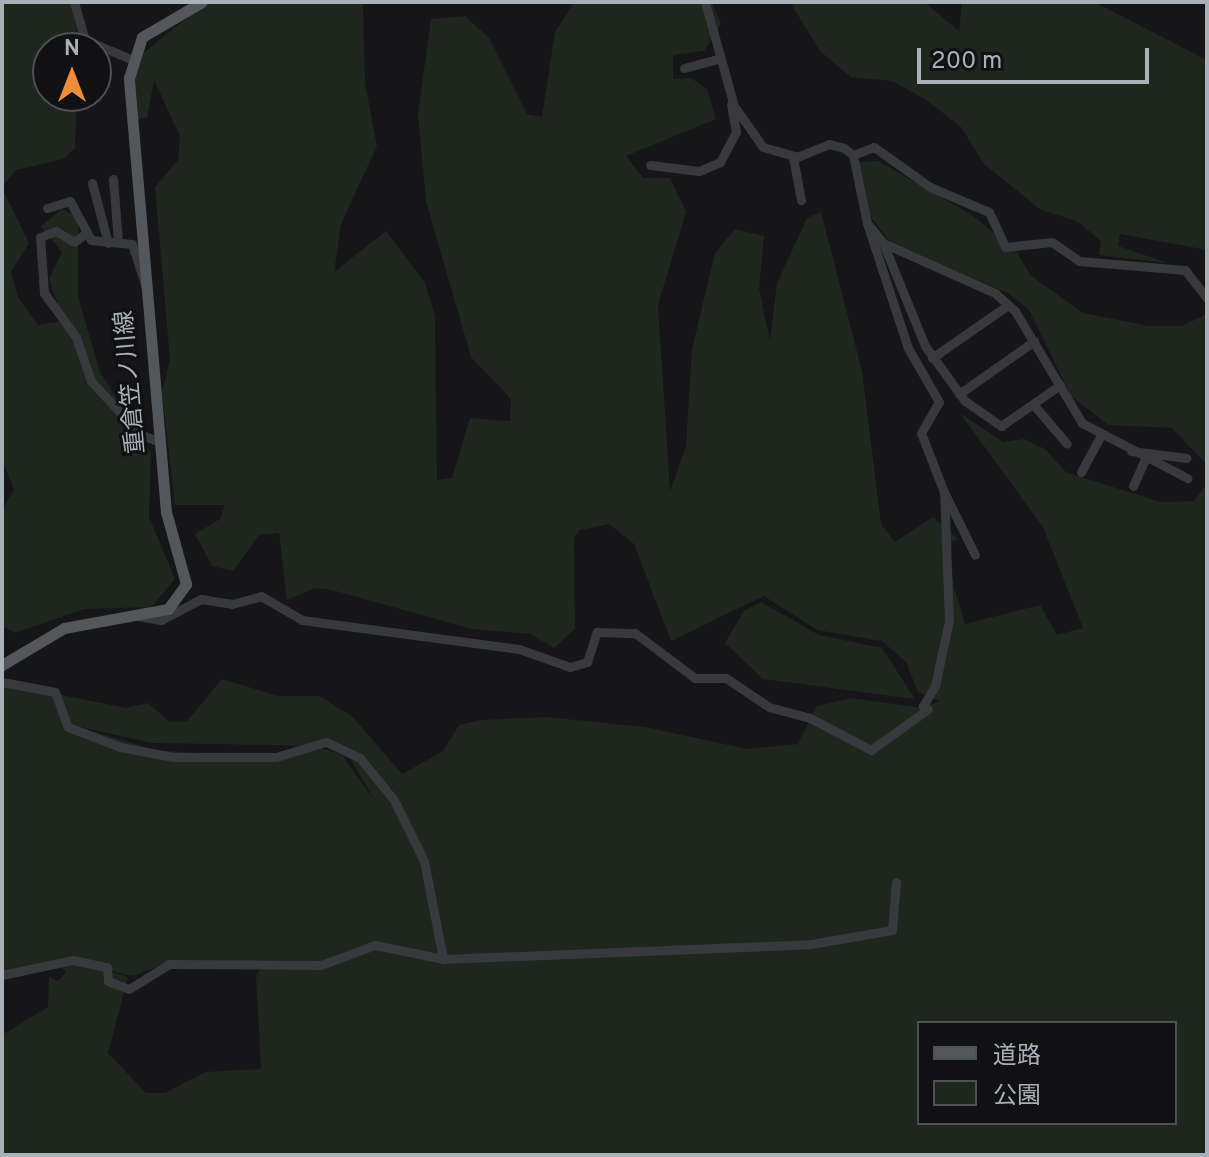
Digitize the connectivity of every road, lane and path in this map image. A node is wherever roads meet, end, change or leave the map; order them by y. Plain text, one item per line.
1 (74, 2) edge
2 (202, 2) edge
3 (705, 2) edge
4 (721, 58) junction
5 (131, 59) junction
6 (684, 68) dead end
7 (731, 97) junction
8 (853, 155) junction
9 (793, 157) junction
10 (650, 165) dead end
11 (113, 179) dead end
12 (92, 183) dead end
13 (801, 200) dead end
14 (47, 208) dead end
15 (867, 223) junction
16 (87, 232) junction
17 (113, 242) junction
18 (883, 243) junction
19 (146, 287) junction
20 (1207, 298) edge
21 (1008, 305) junction
22 (1034, 341) junction
23 (932, 358) junction
24 (1060, 385) junction
25 (959, 394) junction
26 (1033, 404) junction
27 (1101, 435) junction
28 (159, 442) junction
29 (1067, 444) dead end
30 (1131, 451) junction
31 (1187, 458) dead end
32 (1145, 459) junction
33 (1081, 472) dead end
34 (1187, 478) dead end
35 (1133, 486) dead end
36 (944, 492) junction
37 (975, 555) dead end
38 (138, 616) junction
39 (2, 665) edge
40 (2, 682) edge
41 (896, 882) dead end
42 (443, 959) junction
43 (2, 975) edge

1 - 5 street
2 - 5 main road
3 - 4 street
4 - 6 street
4 - 7 street
5 - 19 main road, 重倉笠ノ川線
7 - 9 street
7 - 10 street
8 - 9 street
8 - 15 street
8 - 20 street
9 - 13 street
11 - 17 street
12 - 17 street
14 - 16 street
15 - 18 street
15 - 36 street
16 - 17 street
16 - 28 street
17 - 19 street
18 - 21 street
18 - 23 street
19 - 28 main road, 重倉笠ノ川線
21 - 22 street
21 - 23 street
22 - 24 street
22 - 25 street
23 - 25 street
24 - 26 street
24 - 27 street
25 - 26 street
26 - 29 street
27 - 30 street
27 - 33 street
28 - 38 main road, 重倉笠ノ川線
30 - 31 street
30 - 32 street
32 - 34 street
32 - 35 street
36 - 37 street
36 - 38 street
38 - 39 main road, 重倉笠ノ川線
40 - 42 street
41 - 42 street
42 - 43 street

